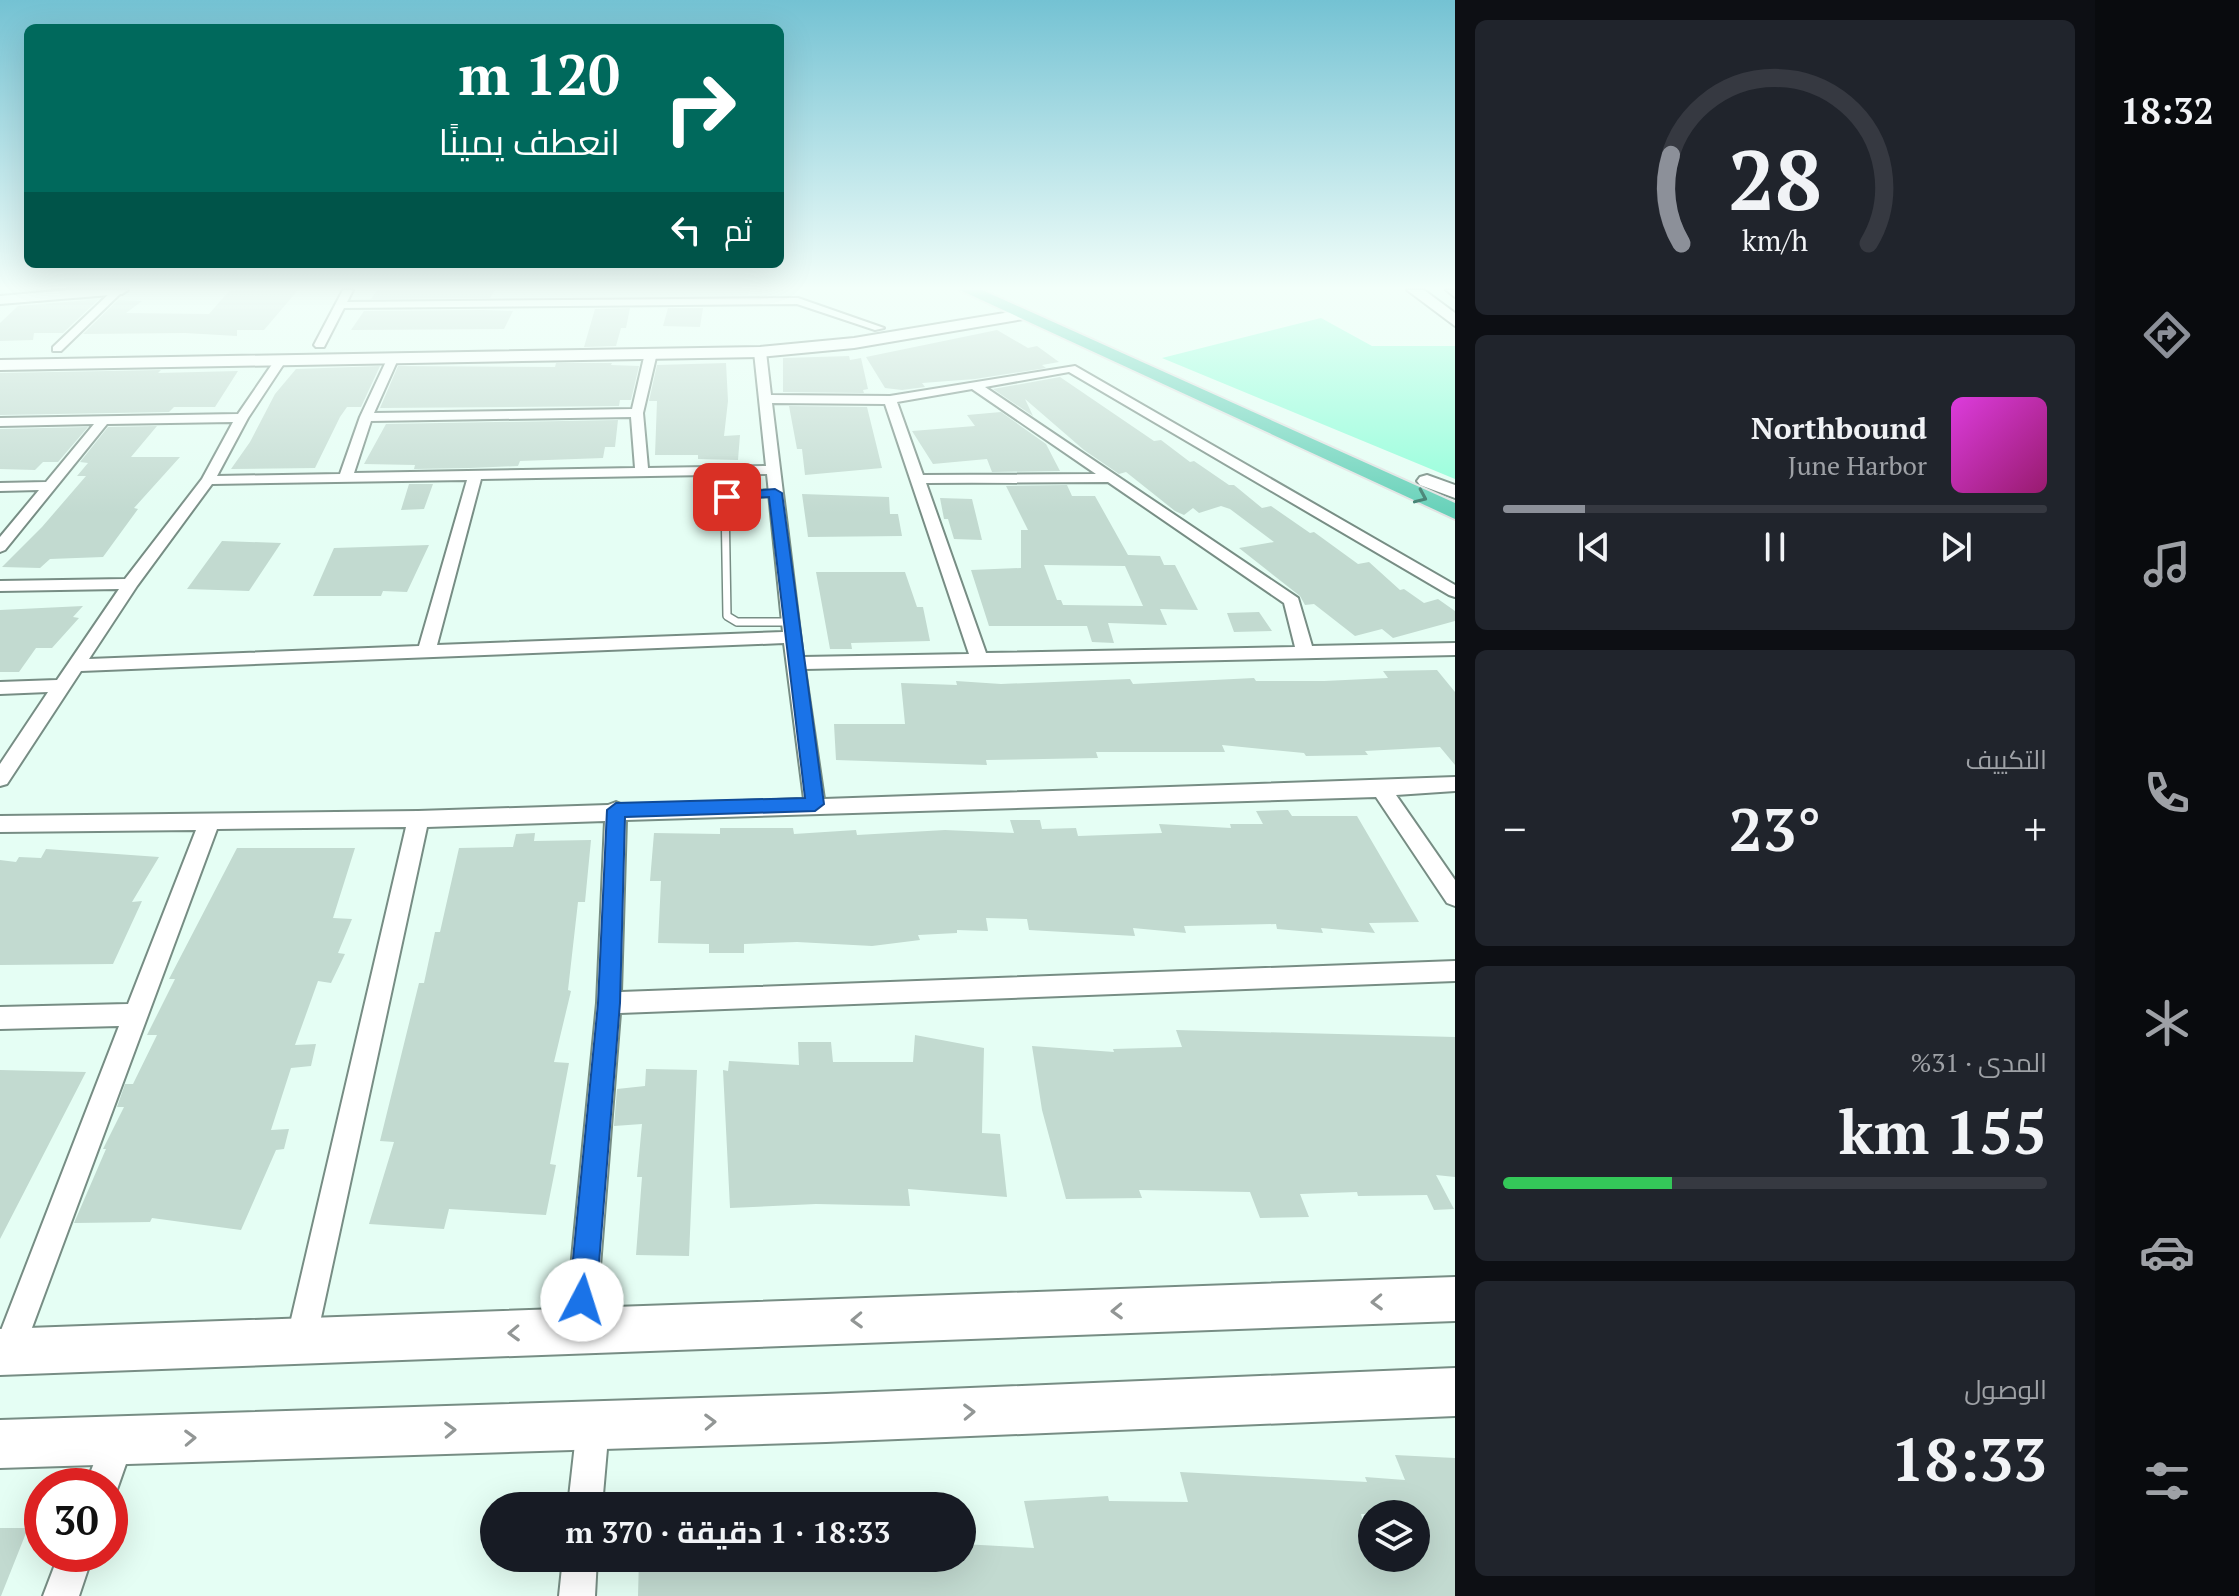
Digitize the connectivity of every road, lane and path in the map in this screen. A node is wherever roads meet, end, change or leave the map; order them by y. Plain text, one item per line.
1 (24, 364) edge
2 (277, 364) edge
3 (390, 364) edge
4 (648, 364) edge
5 (761, 364) edge
6 (1138, 364) edge
7 (1149, 364) edge
8 (0, 365) edge
9 (974, 385) junction
10 (765, 399) junction
11 (890, 400) junction
12 (637, 413) junction
13 (366, 417) junction
14 (242, 418) junction
15 (103, 421) junction
16 (0, 422) edge
17 (773, 470) junction
18 (642, 472) junction
19 (475, 475) junction
20 (346, 477) junction
21 (1111, 478) junction
22 (917, 479) junction
23 (208, 480) junction
24 (50, 486) junction
25 (0, 487) edge
26 (775, 493) junction
27 (1455, 493) edge
28 (1455, 512) edge
29 (0, 547) edge
30 (130, 584) junction
31 (0, 586) edge
32 (1455, 592) edge
33 (791, 630) junction
34 (427, 649) junction
35 (1455, 649) edge
36 (1305, 652) junction
37 (979, 659) junction
38 (795, 663) junction
39 (78, 665) junction
40 (64, 686) junction
41 (0, 688) edge
42 (0, 779) edge
43 (1455, 784) edge
44 (1381, 789) junction
45 (815, 804) junction
46 (616, 810) junction
47 (418, 819) junction
48 (209, 823) junction
49 (0, 824) edge
50 (1455, 897) edge
51 (1455, 971) edge
52 (609, 1003) junction
53 (137, 1015) junction
54 (0, 1018) edge
55 (1455, 1299) edge
56 (580, 1330) junction
57 (301, 1341) junction
58 (4, 1352) edge
59 (1455, 1392) edge
60 (593, 1426) junction
61 (119, 1440) junction
62 (0, 1444) edge
63 (109, 1468) edge
64 (586, 1492) edge
65 (70, 1572) edge
66 (579, 1572) edge
67 (61, 1596) edge
68 (577, 1596) edge

1 - 8 main road
2 - 14 street
3 - 13 street
4 - 12 street
5 - 10 street
6 -> 28 main road
7 - 27 main road
9 - 11 street
9 - 21 street
9 - 32 street
10 - 11 street
10 - 17 street
11 - 22 street
12 - 13 street
12 - 18 street
13 - 20 street
14 - 15 street
14 - 23 street
15 - 16 street
15 - 24 street
17 - 18 street
17 - 26 street
18 - 19 street
19 - 20 street
19 - 34 street
20 - 23 street
21 - 22 street
21 - 36 street
22 - 37 street
23 - 30 street
24 - 25 street
24 - 29 street
26 - 33 street
26 - 33 lane
30 - 31 street
30 - 39 street
33 - 34 street
33 - 38 street
34 - 39 street
35 - 36 street
36 - 37 street
37 - 38 street
38 - 45 street
39 - 40 street
40 - 41 street
40 - 42 street
43 - 44 street
44 - 45 street
44 - 50 street
45 - 46 street
46 - 47 street
46 - 52 street
47 - 48 street
47 - 57 street
48 - 49 street
48 - 53 street
51 - 52 street
52 - 56 street
53 - 54 street
53 - 58 street
55 -> 56 main road
56 -> 57 main road
57 - 58 main road
60 -> 59 main road
61 -> 60 main road
60 - 64 street
61 - 62 main road
61 - 63 street
65 - 67 street
66 - 68 street

